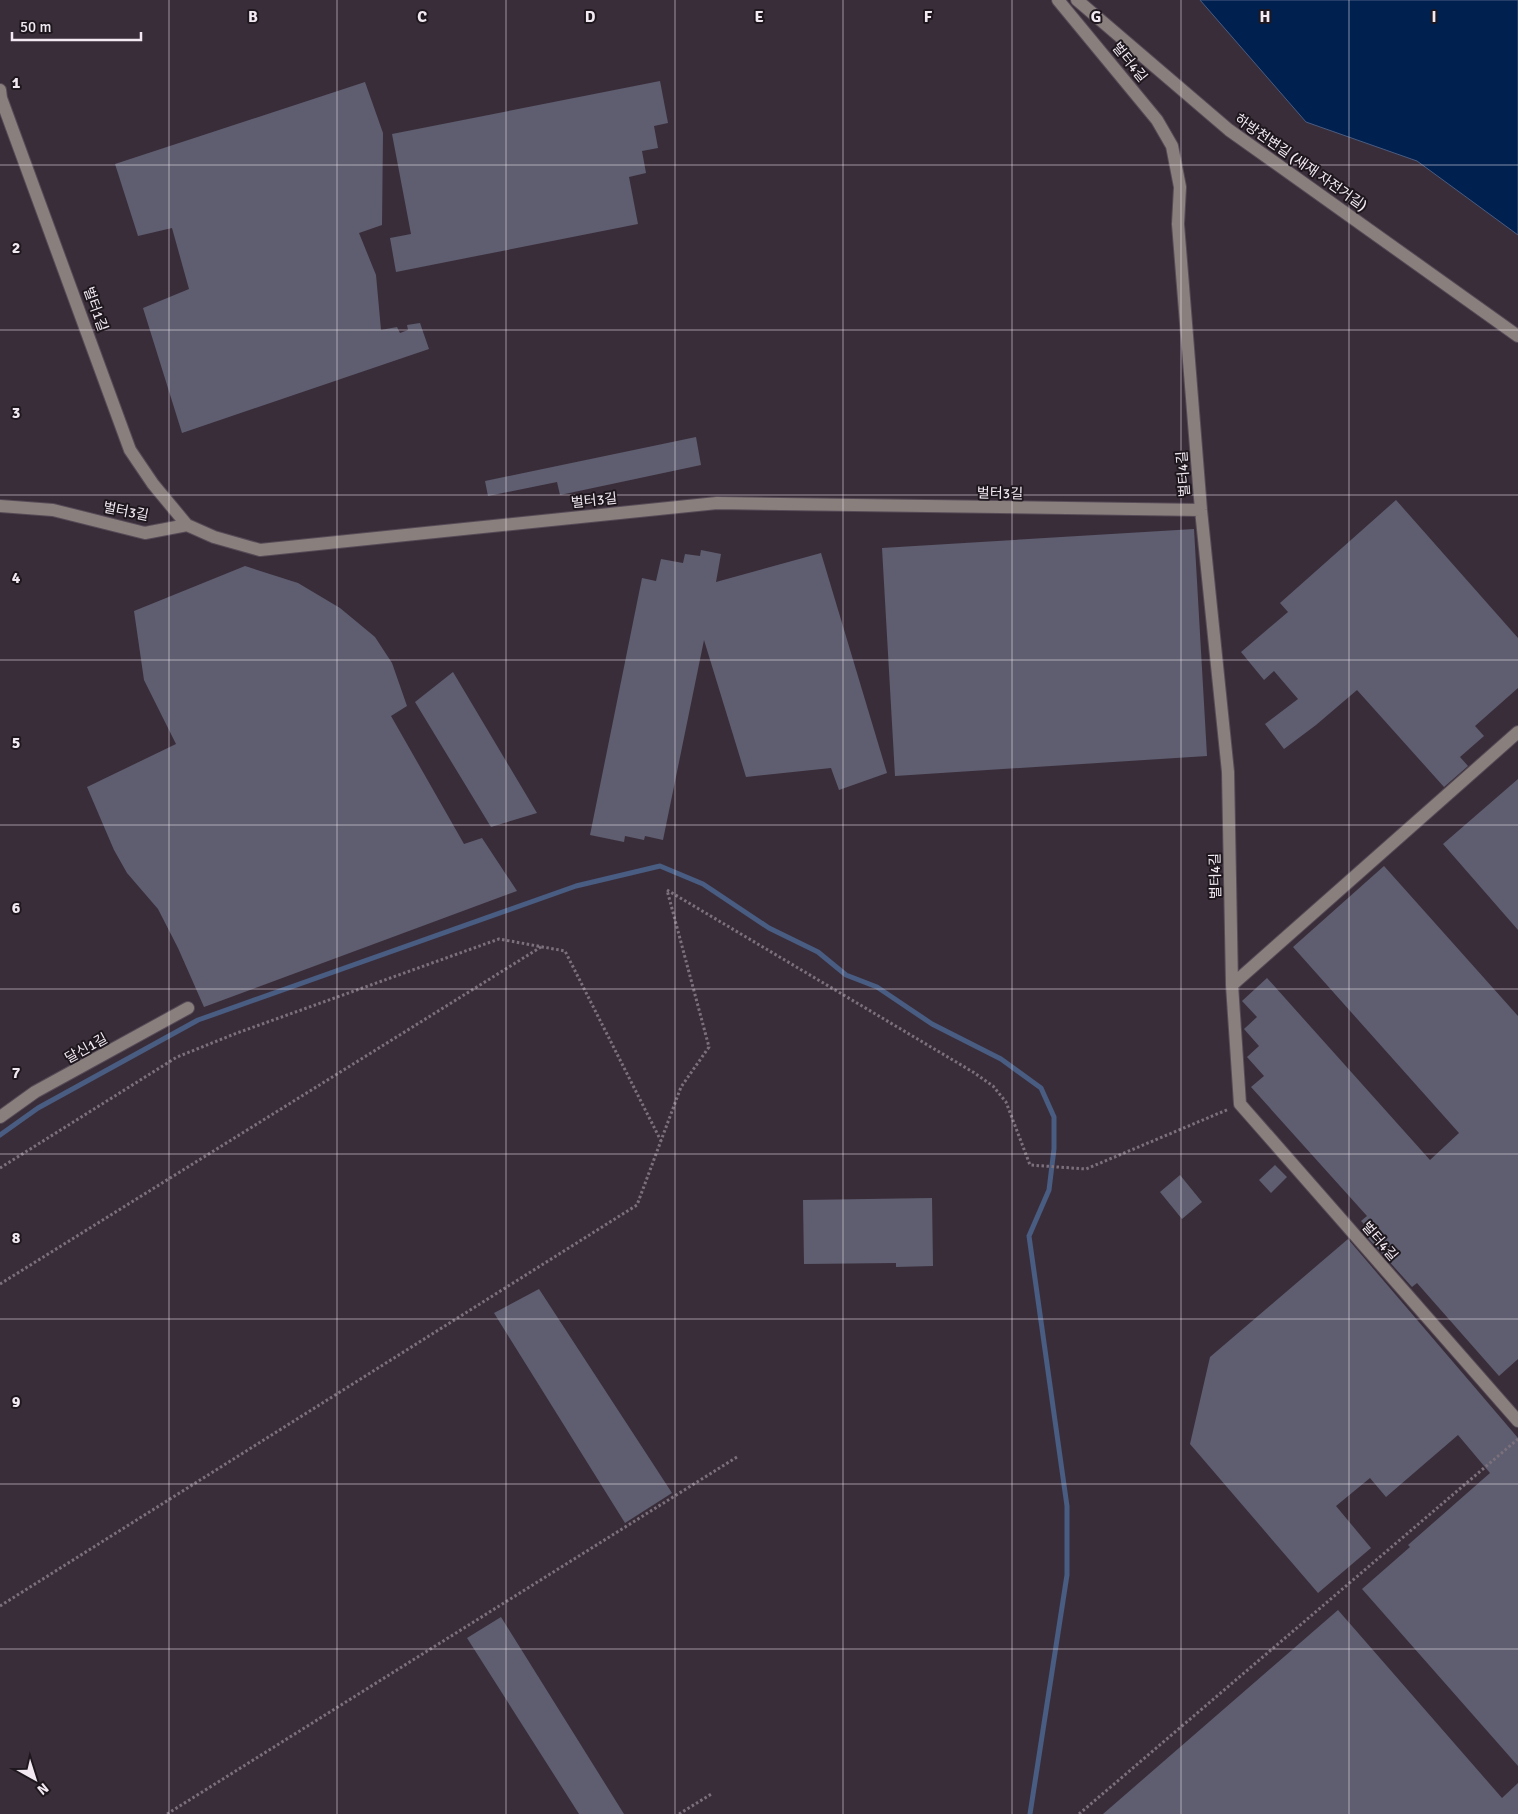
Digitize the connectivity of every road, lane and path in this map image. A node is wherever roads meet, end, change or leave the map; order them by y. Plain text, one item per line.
1 (1058, 0) edge
2 (1076, 0) edge
3 (0, 90) edge
4 (1518, 336) edge
5 (0, 506) edge
6 (1201, 510) junction
7 (187, 525) junction
8 (1518, 732) edge
9 (542, 946) junction
10 (1232, 985) junction
11 (188, 1008) dead end
12 (1240, 1104) junction
13 (0, 1117) edge
14 (661, 1141) junction
15 (0, 1168) edge
16 (0, 1284) edge
17 (1518, 1421) edge
18 (1518, 1440) edge
19 (737, 1456) dead end
20 (0, 1606) edge
21 (713, 1793) dead end
22 (167, 1814) edge
23 (679, 1814) edge
24 (1079, 1814) edge

1 - 6 street, 벌터4길
2 - 4 street, 하방천변길 (새재 자전거길)
3 - 7 street, 벌터1길
5 - 7 street, 벌터3길
6 - 7 street, 벌터3길
6 - 10 street, 벌터4길
8 - 10 street
9 - 14 path
9 - 15 path
9 - 16 path
10 - 12 street, 벌터4길
11 - 13 street, 달신1길
12 - 14 path
12 - 17 street, 벌터4길
14 - 20 path
18 - 24 path
19 - 22 path
21 - 23 path

